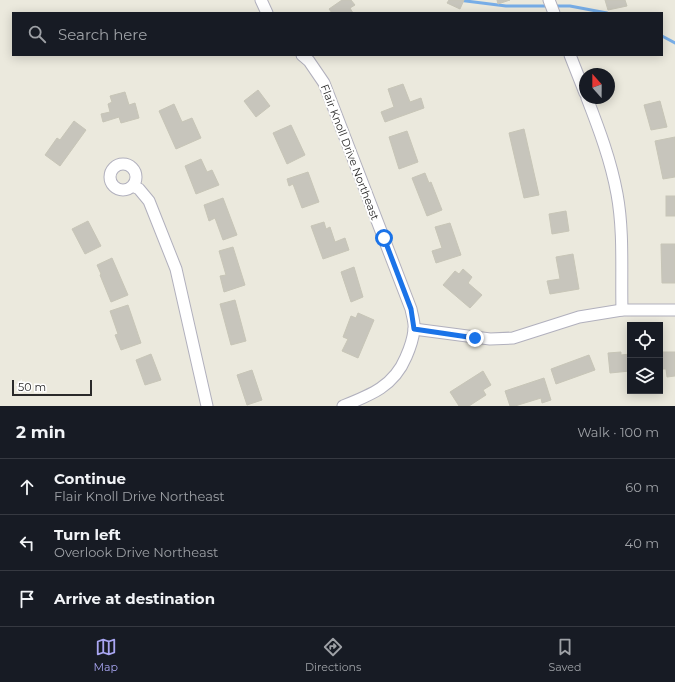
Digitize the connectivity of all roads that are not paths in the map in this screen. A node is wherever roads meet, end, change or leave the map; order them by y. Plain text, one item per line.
1 (261, 0) edge
2 (549, 0) edge
3 (267, 12) edge
4 (554, 12) edge
5 (303, 56) edge
6 (570, 56) edge
7 (579, 78) edge
8 (589, 104) edge
9 (133, 186) dead end
10 (622, 310) junction
11 (675, 310) edge
12 (414, 329) junction
13 (207, 406) edge
14 (343, 406) edge

1 - 3 street
2 - 4 street
5 - 12 street, Flair Knoll Drive Northeast
6 - 7 street
8 - 10 street
9 - 13 street
10 - 11 street
10 - 12 street
12 - 14 street, Flair Knoll Drive Northeast

